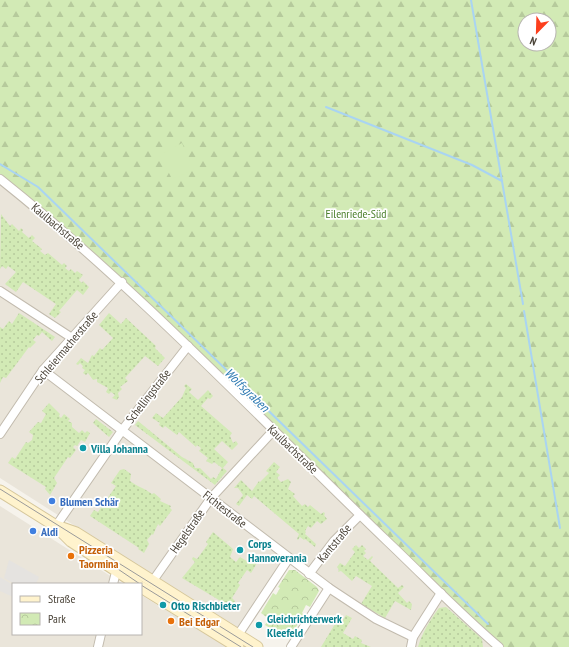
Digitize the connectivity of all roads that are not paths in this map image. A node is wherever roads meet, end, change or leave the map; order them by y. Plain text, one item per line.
1 (0, 179) edge
2 (122, 282) junction
3 (0, 290) edge
4 (72, 338) junction
5 (188, 346) junction
6 (43, 370) junction
7 (122, 429) junction
8 (274, 430) junction
9 (0, 434) edge
10 (0, 491) edge
11 (211, 498) junction
12 (360, 514) junction
13 (56, 526) junction
14 (289, 558) junction
15 (120, 567) junction
16 (309, 574) junction
17 (152, 582) junction
18 (113, 583) edge
19 (136, 583) edge
20 (142, 588) edge
21 (328, 588) junction
22 (441, 593) junction
23 (100, 635) edge
24 (238, 635) junction
25 (413, 637) junction
26 (494, 645) edge
27 (98, 647) edge
28 (238, 647) edge
29 (257, 647) edge
30 (292, 647) edge
31 (411, 647) edge

1 - 2 street, Kaulbachstraße
2 - 4 street, Schleiermacherstraße
2 - 5 street, Kaulbachstraße
3 - 4 street
4 - 6 street, Schleiermacherstraße
5 - 7 street, Schellingstraße
5 - 8 street, Kaulbachstraße
6 - 7 street, Fichtestraße
6 - 9 street, Schleiermacherstraße
7 - 11 street, Fichtestraße
7 - 13 street, Schellingstraße
8 - 11 street, Hegelstraße
8 - 12 street, Kaulbachstraße
10 - 13 main road
11 - 14 street, Fichtestraße
11 - 17 street, Hegelstraße
12 - 16 street, Kantstraße
12 - 22 street, Kaulbachstraße
13 - 15 main road
14 - 16 street, Fichtestraße
14 - 24 street
15 - 17 main road
15 - 18 street
15 - 19 main road
16 - 21 street, Fichtestraße
17 - 24 main road
20 - 28 main road
21 - 25 street, Fichtestraße
21 - 30 street
22 - 25 street
22 - 26 street, Kaulbachstraße
23 - 27 street
24 - 29 main road
25 - 31 street

